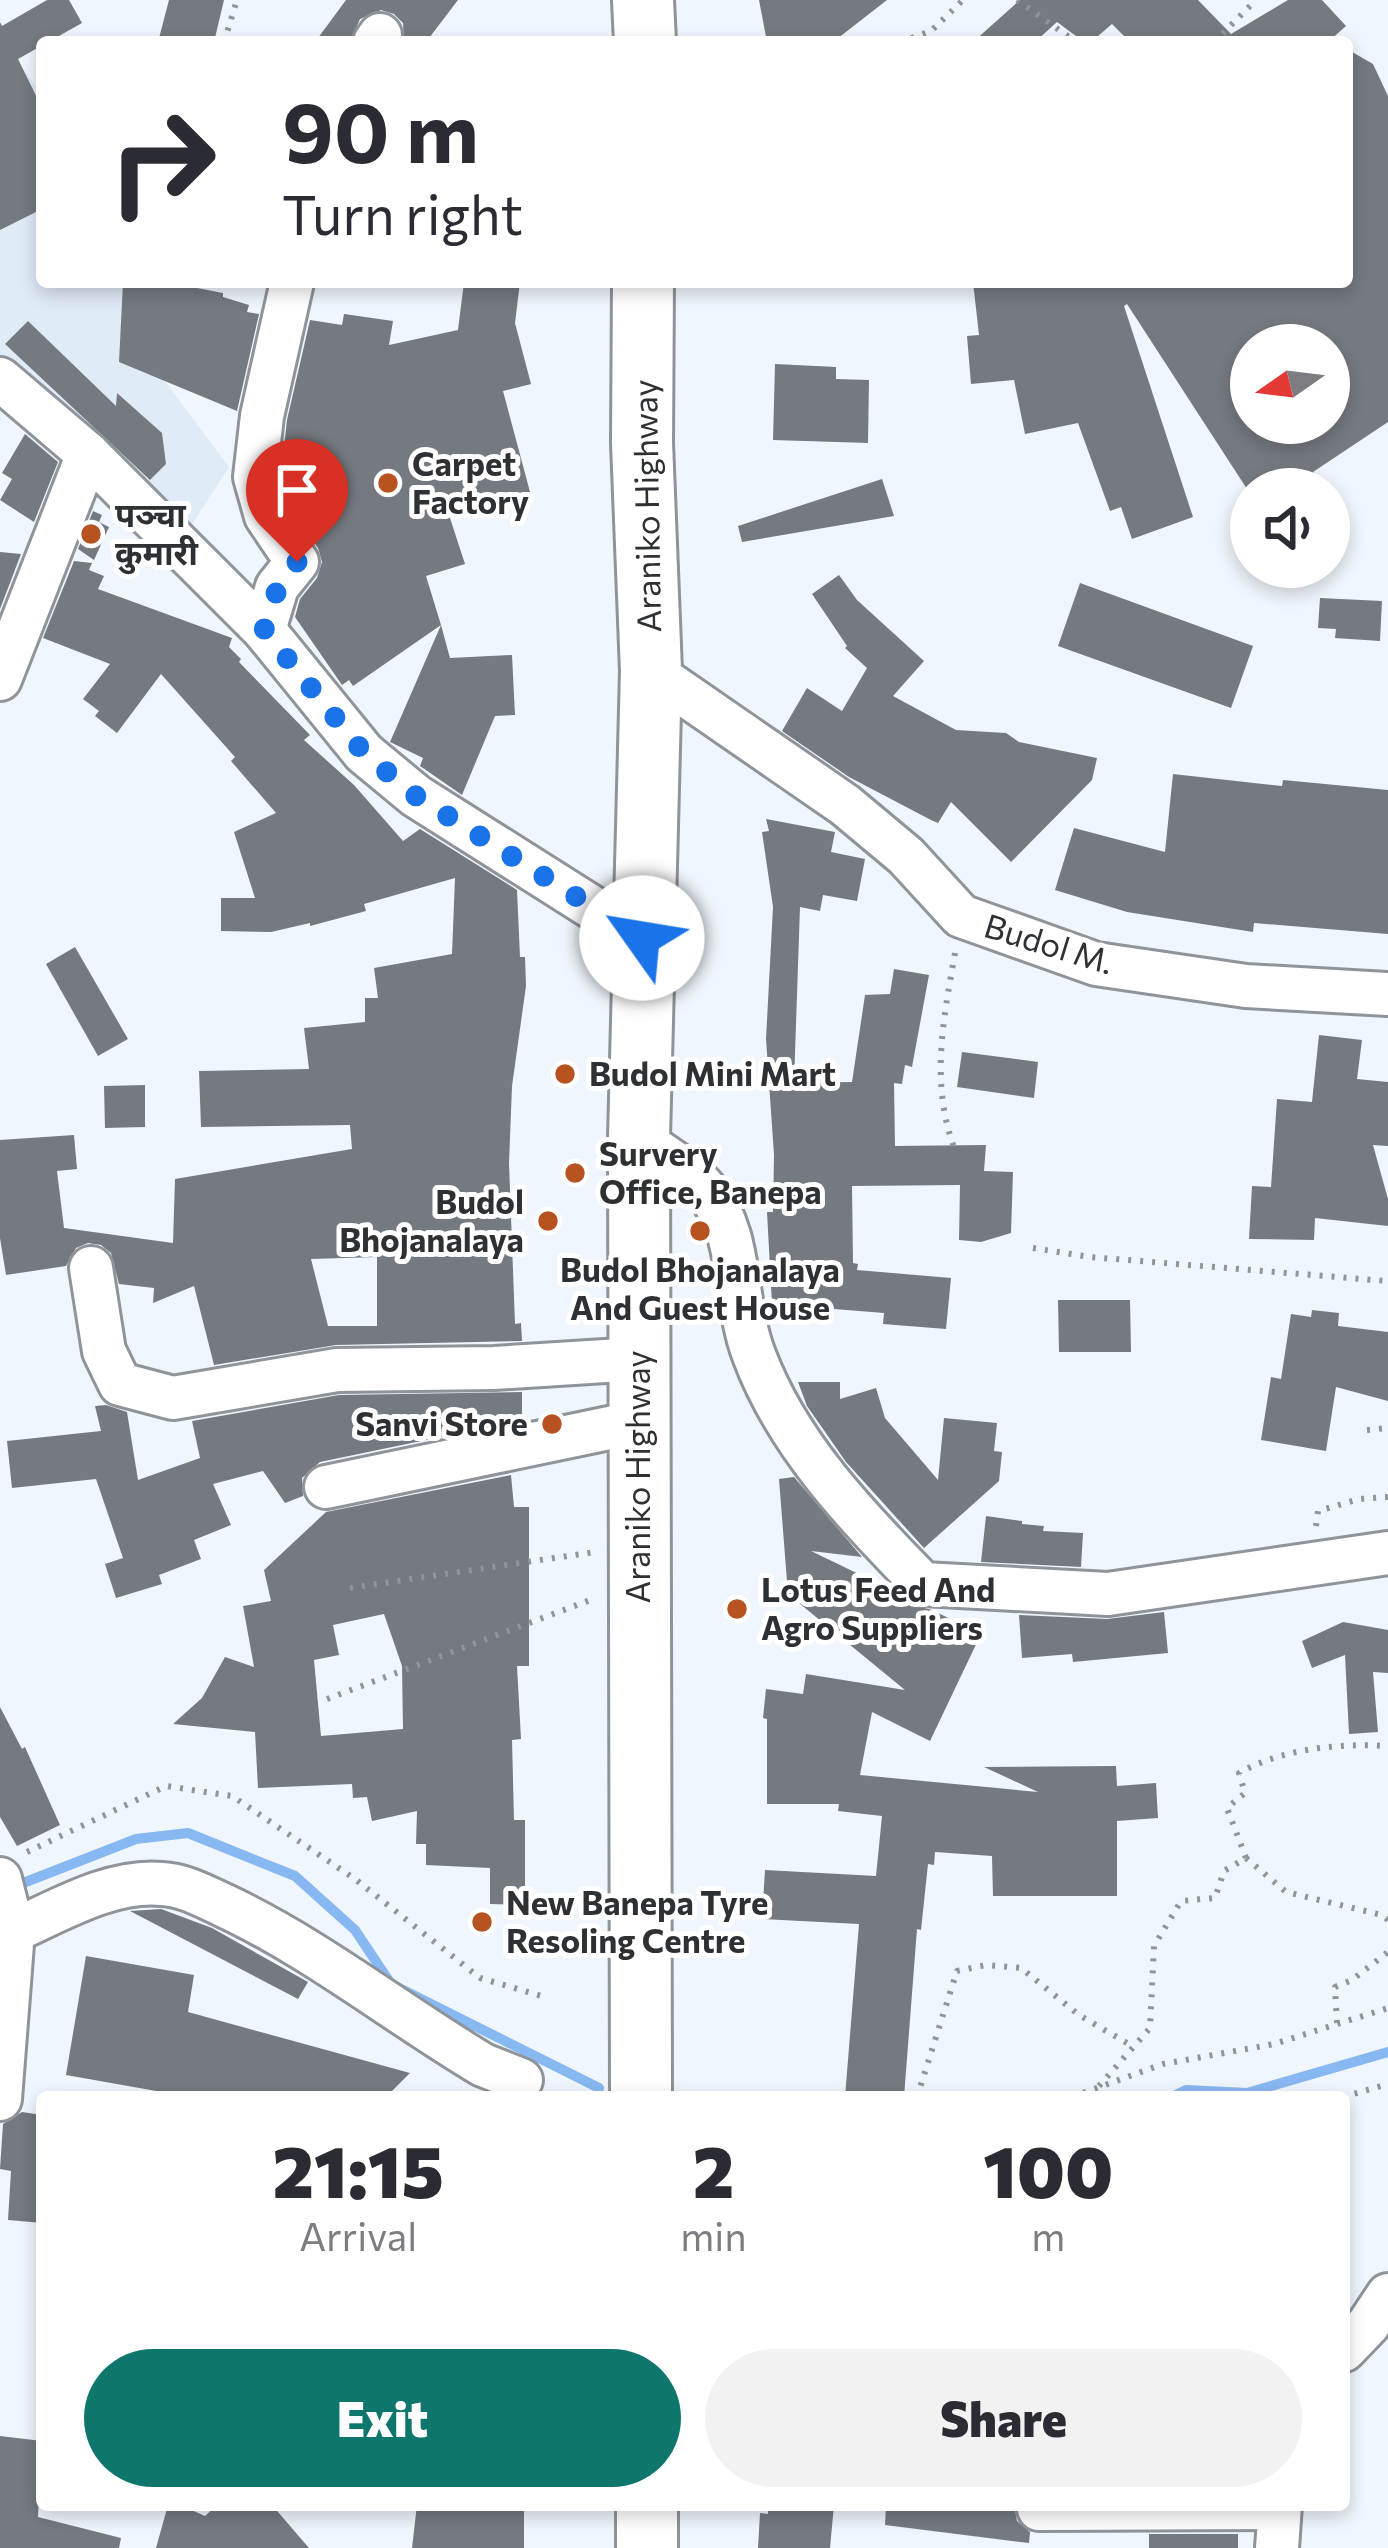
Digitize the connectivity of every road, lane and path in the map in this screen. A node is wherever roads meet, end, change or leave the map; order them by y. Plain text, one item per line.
1 (237, 0) edge
2 (644, 0) edge
3 (963, 0) edge
4 (1017, 0) edge
5 (1256, 0) edge
6 (226, 36) edge
7 (645, 36) edge
8 (917, 36) edge
9 (1068, 36) edge
10 (1220, 36) edge
11 (291, 288) edge
12 (643, 288) edge
13 (0, 379) edge
14 (88, 454) junction
15 (264, 630) junction
16 (651, 671) junction
17 (0, 679) edge
18 (961, 916) junction
19 (642, 938) junction
20 (1388, 994) edge
21 (639, 1138) junction
22 (955, 1150) dead end
23 (1033, 1248) dead end
24 (91, 1268) dead end
25 (1387, 1281) edge
26 (638, 1360) junction
27 (638, 1422) junction
28 (1388, 1428) edge
29 (1367, 1430) dead end
30 (326, 1487) dead end
31 (1388, 1497) edge
32 (1388, 1552) edge
33 (638, 1564) junction
34 (1309, 1565) junction
35 (350, 1588) dead end
36 (327, 1699) dead end
37 (1387, 1745) edge
38 (1246, 1858) junction
39 (10, 1867) edge
40 (1388, 1920) edge
41 (14, 1931) junction
42 (1388, 1952) edge
43 (545, 1997) dead end
44 (1388, 2008) edge
45 (1337, 2023) junction
46 (1132, 2046) junction
47 (521, 2080) dead end
48 (1388, 2084) edge
49 (1099, 2086) junction
50 (640, 2091) edge
51 (918, 2091) edge
52 (1087, 2091) edge
53 (1350, 2095) edge
54 (0, 2099) edge
55 (1388, 2295) edge
56 (1350, 2344) edge
57 (647, 2511) edge
58 (1063, 2511) edge
59 (1279, 2520) edge
60 (647, 2548) edge

1 - 6 path
2 - 7 highway
3 - 8 path
4 - 9 path
5 - 10 path
11 - 15 street
12 - 16 highway, Araniko Highway
13 - 14 street
14 - 15 street
14 - 17 street
15 - 19 street
16 - 18 street, Budol M.
16 - 19 highway, Araniko Highway
18 - 20 street, Budol M.
18 - 22 path
19 - 21 highway, Araniko Highway
21 - 26 highway, Araniko Highway
21 - 34 street
23 - 25 path
24 - 26 street
26 - 27 highway, Araniko Highway
27 - 30 street
27 - 33 highway, Araniko Highway
28 - 29 path
31 - 34 path
32 - 34 street
33 - 35 path
33 - 36 path
33 - 50 highway, Araniko Highway
37 - 38 path
38 - 40 path
38 - 46 path
39 - 41 street
39 - 43 path
41 - 47 street
41 - 54 street
42 - 45 path
44 - 45 path
45 - 49 path
46 - 49 path
46 - 51 path
48 - 53 path
49 - 52 path
55 - 56 street
57 - 60 highway
58 - 59 street

